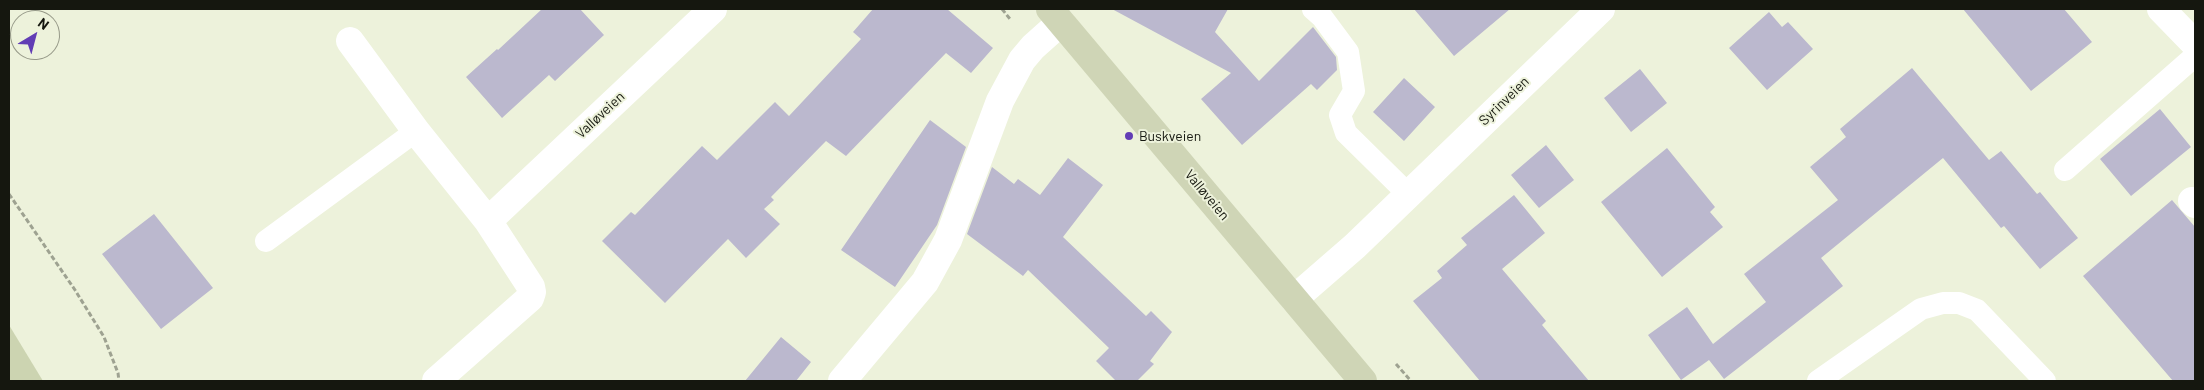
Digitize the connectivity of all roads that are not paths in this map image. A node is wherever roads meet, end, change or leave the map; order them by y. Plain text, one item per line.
1 (713, 9) edge
2 (1313, 9) edge
3 (1600, 9) edge
4 (2161, 9) edge
5 (1056, 16) edge
6 (350, 41) dead end
7 (2195, 44) edge
8 (2195, 56) edge
9 (416, 131) junction
10 (2065, 170) dead end
11 (1408, 194) junction
12 (488, 221) junction
13 (266, 241) dead end
14 (1294, 298) junction
15 (436, 381) edge
16 (842, 381) edge
17 (1363, 381) edge
18 (1818, 381) edge
19 (2045, 381) edge

1 - 12 street, Valløveien
2 - 11 lane
3 - 11 street, Syrinveien
4 - 7 street
5 - 14 main road, Valløveien
5 - 16 street
6 - 9 street
8 - 10 lane
9 - 12 street
9 - 13 lane
11 - 14 street, Syrinveien
12 - 15 street
14 - 17 main road, Valløveien
18 - 19 lane

